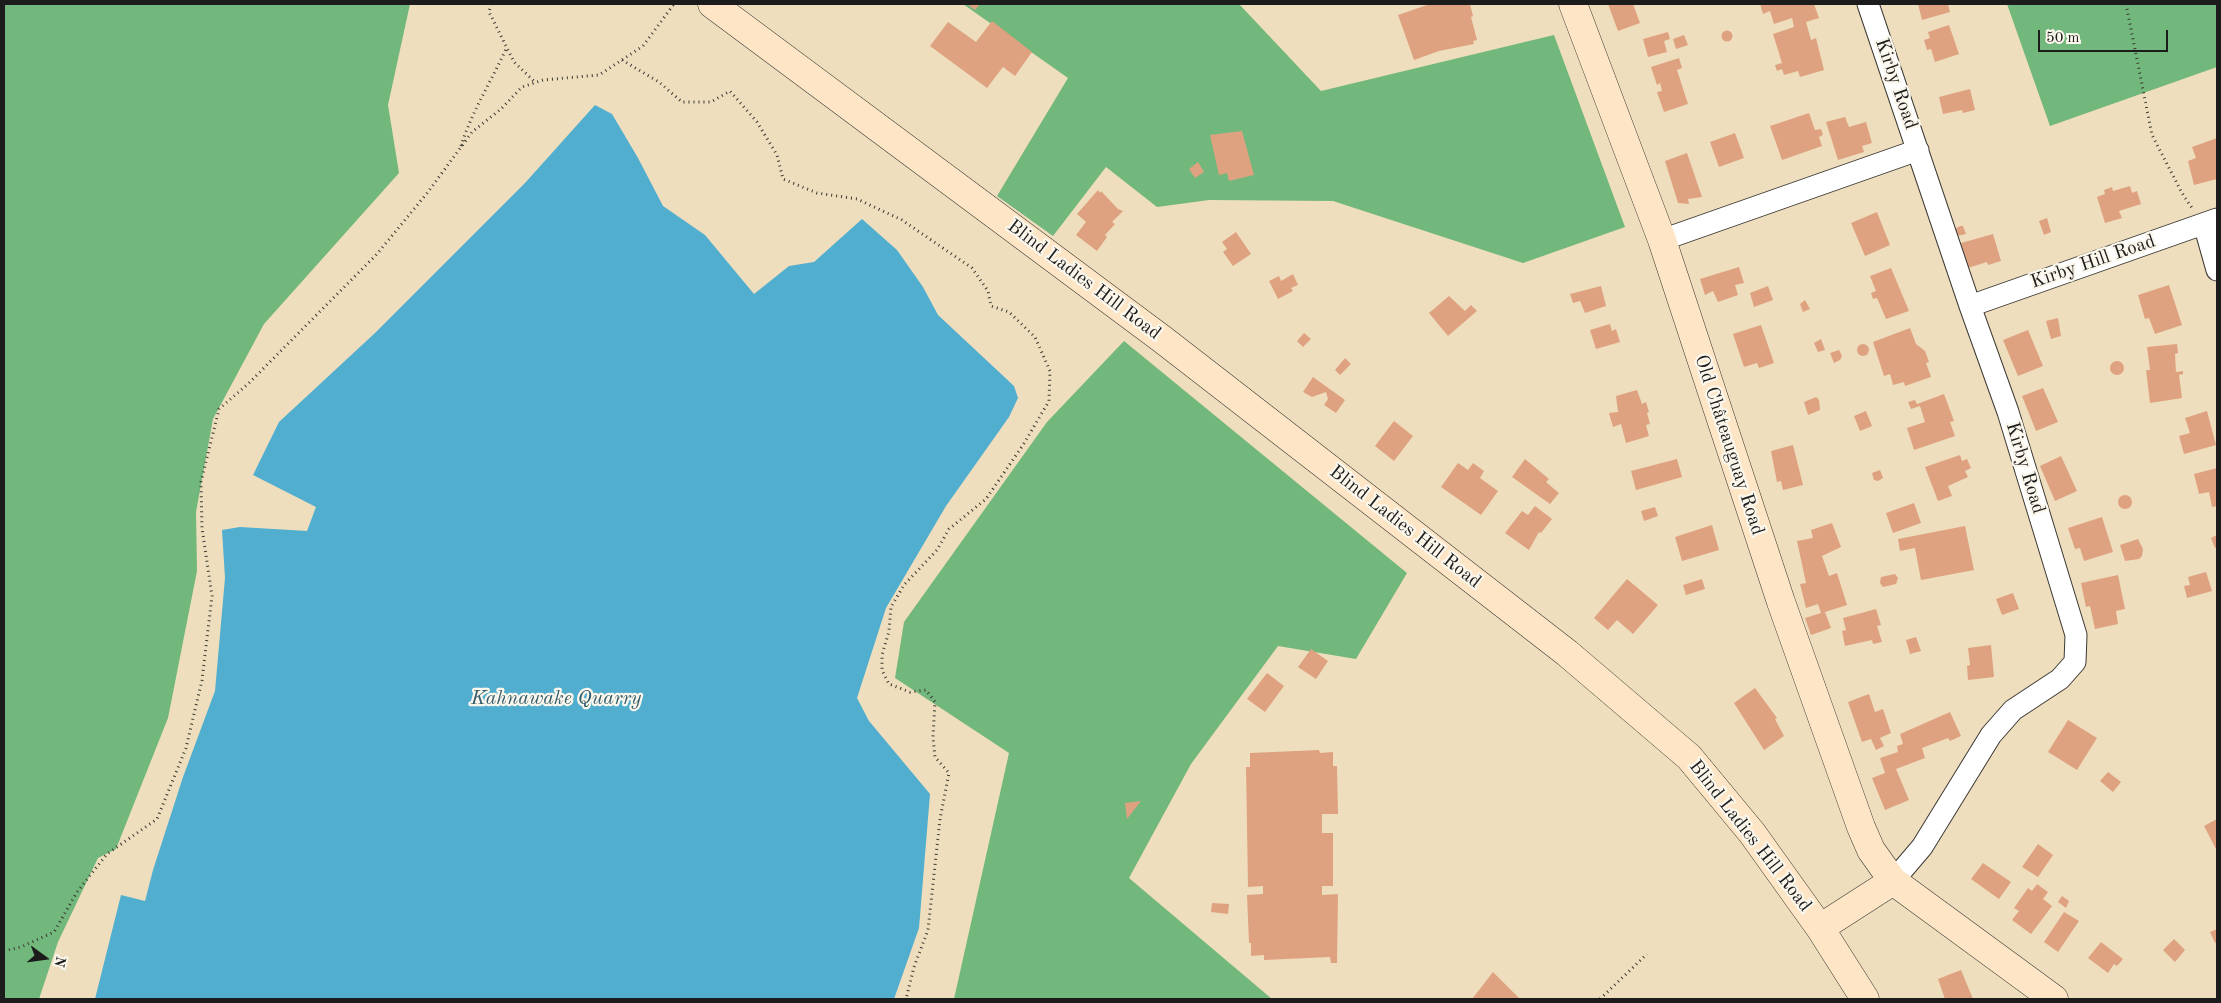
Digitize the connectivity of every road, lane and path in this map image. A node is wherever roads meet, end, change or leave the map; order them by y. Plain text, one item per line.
1 (491, 4) edge
2 (674, 4) edge
3 (712, 4) edge
4 (1573, 4) edge
5 (1868, 4) edge
6 (2126, 4) edge
7 (507, 47) junction
8 (622, 60) junction
9 (536, 83) junction
10 (459, 150) junction
11 (1918, 150) junction
12 (2210, 221) edge
13 (1662, 240) junction
14 (2217, 270) edge
15 (1970, 306) junction
16 (1893, 881) junction
17 (1820, 928) junction
18 (4, 951) edge
19 (1647, 954) dead end
20 (906, 999) edge
21 (1600, 999) edge
22 (1865, 999) edge
23 (2054, 999) edge

1 - 7 path
2 - 8 path
3 - 17 street, Blind Ladies Hill Road
4 - 13 street, Old Châteauguay Road
5 - 11 street, Kirby Road
6 - 12 path
7 - 9 path
7 - 10 path
8 - 9 path
8 - 20 path
9 - 10 path
10 - 18 path
11 - 13 street
11 - 15 street, Kirby Road
12 - 14 street
12 - 15 street, Kirby Hill Road
13 - 16 street, Old Châteauguay Road
15 - 16 street, Kirby Road
16 - 17 street, Blind Ladies Hill Road
16 - 23 street
17 - 22 street
19 - 21 path

